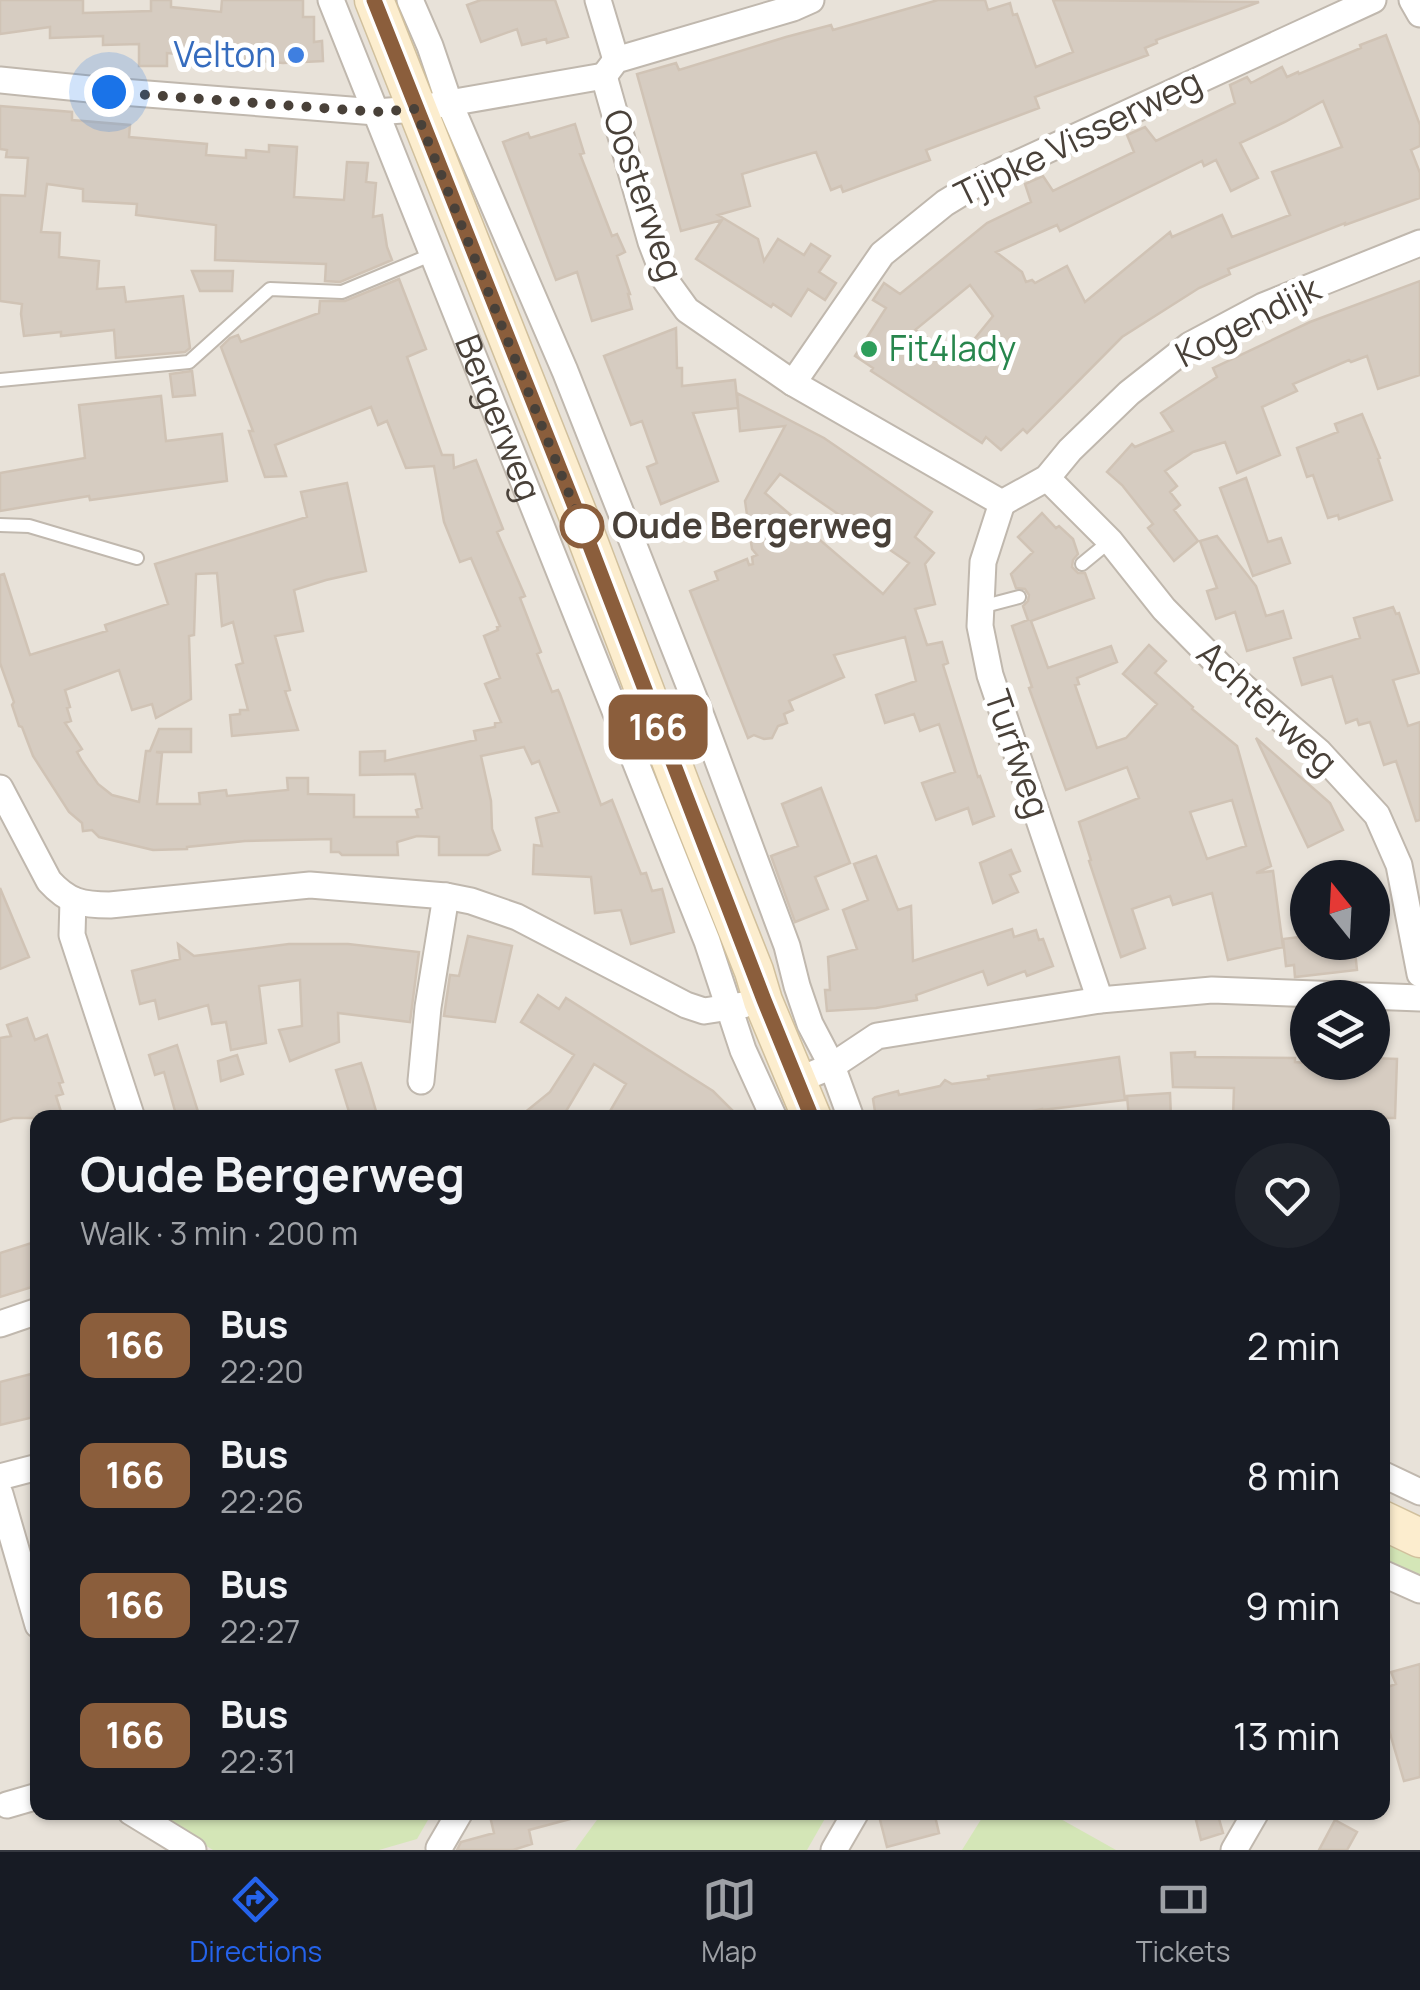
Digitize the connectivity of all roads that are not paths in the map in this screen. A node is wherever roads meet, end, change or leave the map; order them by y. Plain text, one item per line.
1 (331, 0) edge
2 (374, 0) edge
3 (410, 0) edge
4 (598, 0) edge
5 (811, 0) edge
6 (1373, 0) edge
7 (1412, 0) edge
8 (1420, 14) edge
9 (610, 68) junction
10 (0, 80) edge
11 (432, 105) junction
12 (376, 112) junction
13 (1420, 243) edge
14 (432, 254) junction
15 (0, 380) edge
16 (793, 382) junction
17 (1047, 478) junction
18 (1002, 503) junction
19 (0, 525) edge
20 (1110, 540) junction
21 (136, 558) dead end
22 (1082, 564) dead end
23 (1019, 598) dead end
24 (981, 607) junction
25 (0, 788) edge
26 (683, 792) junction
27 (733, 803) junction
28 (446, 896) junction
29 (73, 900) junction
30 (778, 920) junction
31 (1420, 974) edge
32 (749, 993) junction
33 (1420, 998) edge
34 (1100, 1000) junction
35 (832, 1066) junction
36 (421, 1081) dead end
37 (796, 1082) junction
38 (129, 1110) edge
39 (770, 1110) edge
40 (808, 1110) edge
41 (848, 1110) edge
42 (30, 1315) edge
43 (0, 1324) edge
44 (30, 1468) edge
45 (0, 1477) edge
46 (1390, 1478) edge
47 (1420, 1492) edge
48 (0, 1494) edge
49 (1390, 1524) edge
50 (1420, 1538) edge
51 (1390, 1577) edge
52 (1420, 1590) edge
53 (30, 1597) edge
54 (30, 1799) edge
55 (7, 1806) dead end
56 (144, 1820) edge
57 (455, 1820) edge
58 (851, 1820) edge
59 (1251, 1820) edge
60 (438, 1849) edge
61 (193, 1850) edge
62 (834, 1850) edge
63 (1234, 1850) edge

1 - 12 street, Bergerweg
2 - 11 main road, Bergerweg
3 - 11 street, Bergerweg
4 - 9 street
5 - 9 street
6 - 16 street, Tjipke Visserweg
7 - 8 street
9 - 11 street, Oosterweg
9 - 16 street, Oosterweg
10 - 12 street, Oosterweg
11 - 12 street, Oosterweg
11 - 26 main road, Bergerweg
11 - 27 street, Bergerweg
12 - 14 street, Bergerweg
13 - 17 street, Kogendijk
14 - 15 lane
14 - 32 street, Bergerweg
16 - 18 street, Oosterweg
17 - 18 street, Kogendijk
17 - 20 street, Achterweg
18 - 24 street, Turfweg
19 - 21 lane
20 - 22 lane
20 - 31 street, Achterweg
23 - 24 lane
24 - 34 street, Turfweg
25 - 29 street
26 - 27 street
26 - 32 main road, Bergerweg
27 - 30 street, Bergerweg
28 - 29 street
28 - 32 street
28 - 36 street
29 - 38 street
30 - 32 street
30 - 35 street, Bergerweg
32 - 37 main road, Bergerweg
32 - 39 street, Bergerweg
33 - 34 street
34 - 35 street
35 - 37 street
35 - 41 street, Bergerweg
37 - 40 main road, Bergerweg
42 - 43 street
44 - 45 street
46 - 47 street
48 - 53 street
49 - 50 main road
51 - 52 street
54 - 55 street
56 - 61 street
57 - 60 street
58 - 62 street
59 - 63 street

